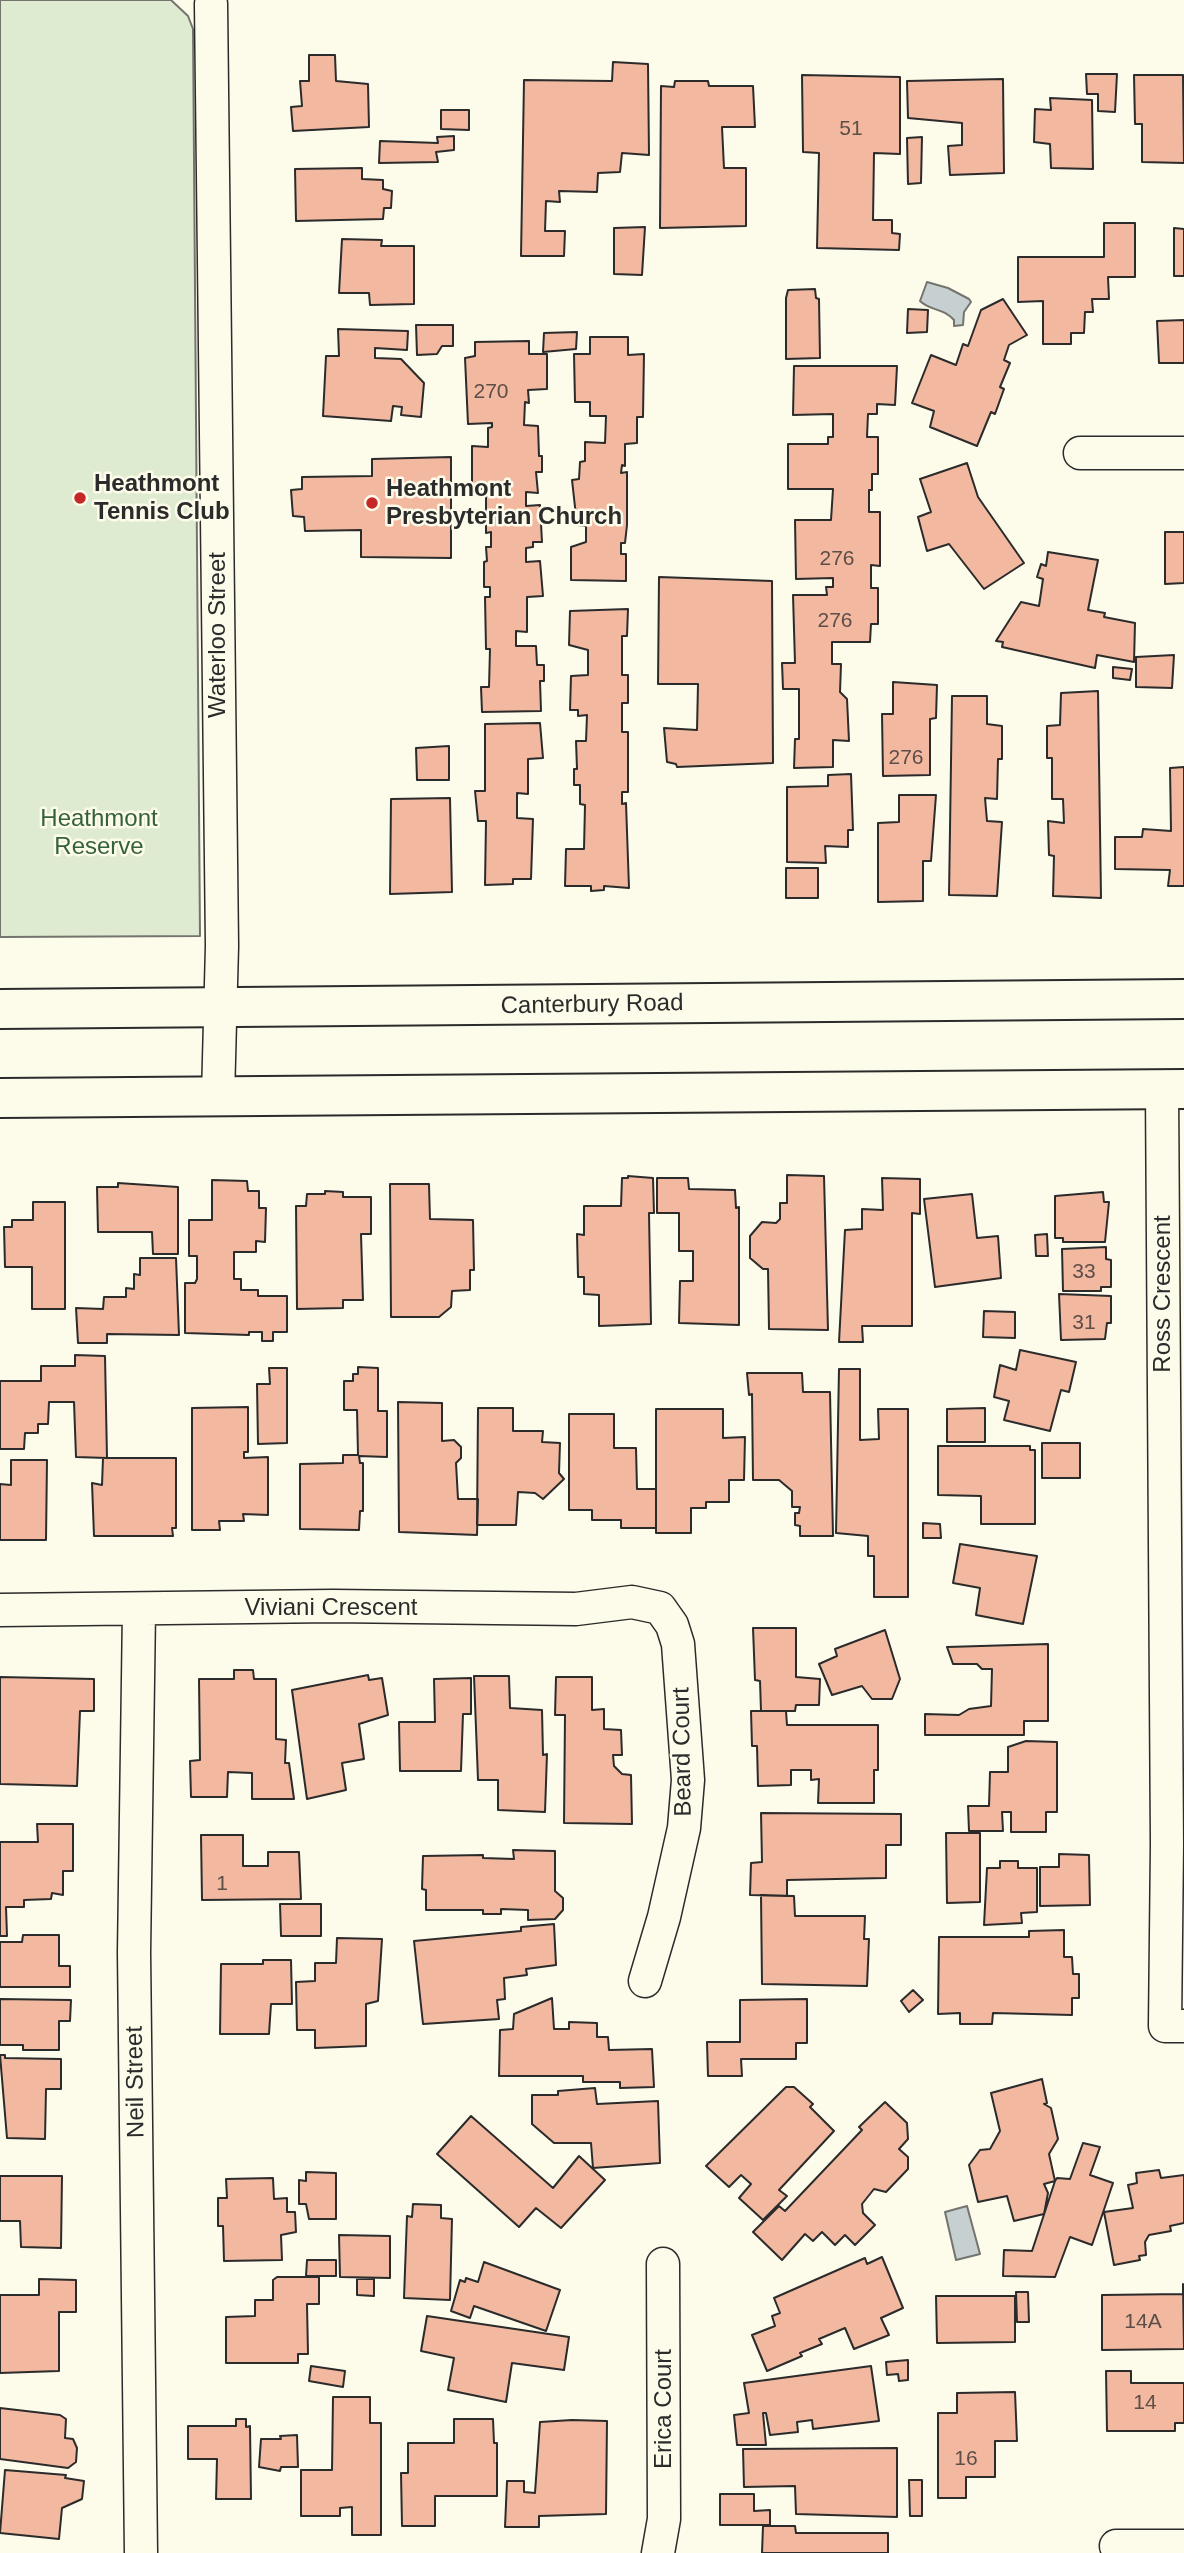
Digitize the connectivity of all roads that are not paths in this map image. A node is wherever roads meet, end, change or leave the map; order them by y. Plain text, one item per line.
1 (212, 1) edge
2 (1080, 453) dead end
3 (1184, 453) edge
4 (1184, 999) edge
5 (219, 1008) junction
6 (0, 1009) edge
7 (1173, 1089) edge
8 (218, 1097) junction
9 (0, 1098) edge
10 (660, 1608) joint
11 (0, 1610) edge
12 (139, 1611) junction
13 (645, 1981) dead end
14 (1184, 2026) edge
15 (663, 2264) dead end
16 (1116, 2546) dead end
17 (1184, 2546) edge
18 (141, 2553) edge
19 (657, 2553) edge

1 - 5 street, Waterloo Street
2 - 3 street
4 - 5 main road, Canterbury Road
5 - 6 main road, Canterbury Road
5 - 8 street, Waterloo Street
7 - 8 main road
7 - 14 street, Ross Crescent
8 - 9 main road
10 - 12 street, Viviani Crescent
10 - 13 street, Beard Court
11 - 12 street, Viviani Crescent
12 - 18 street, Neil Street
15 - 19 street, Erica Court
16 - 17 street

